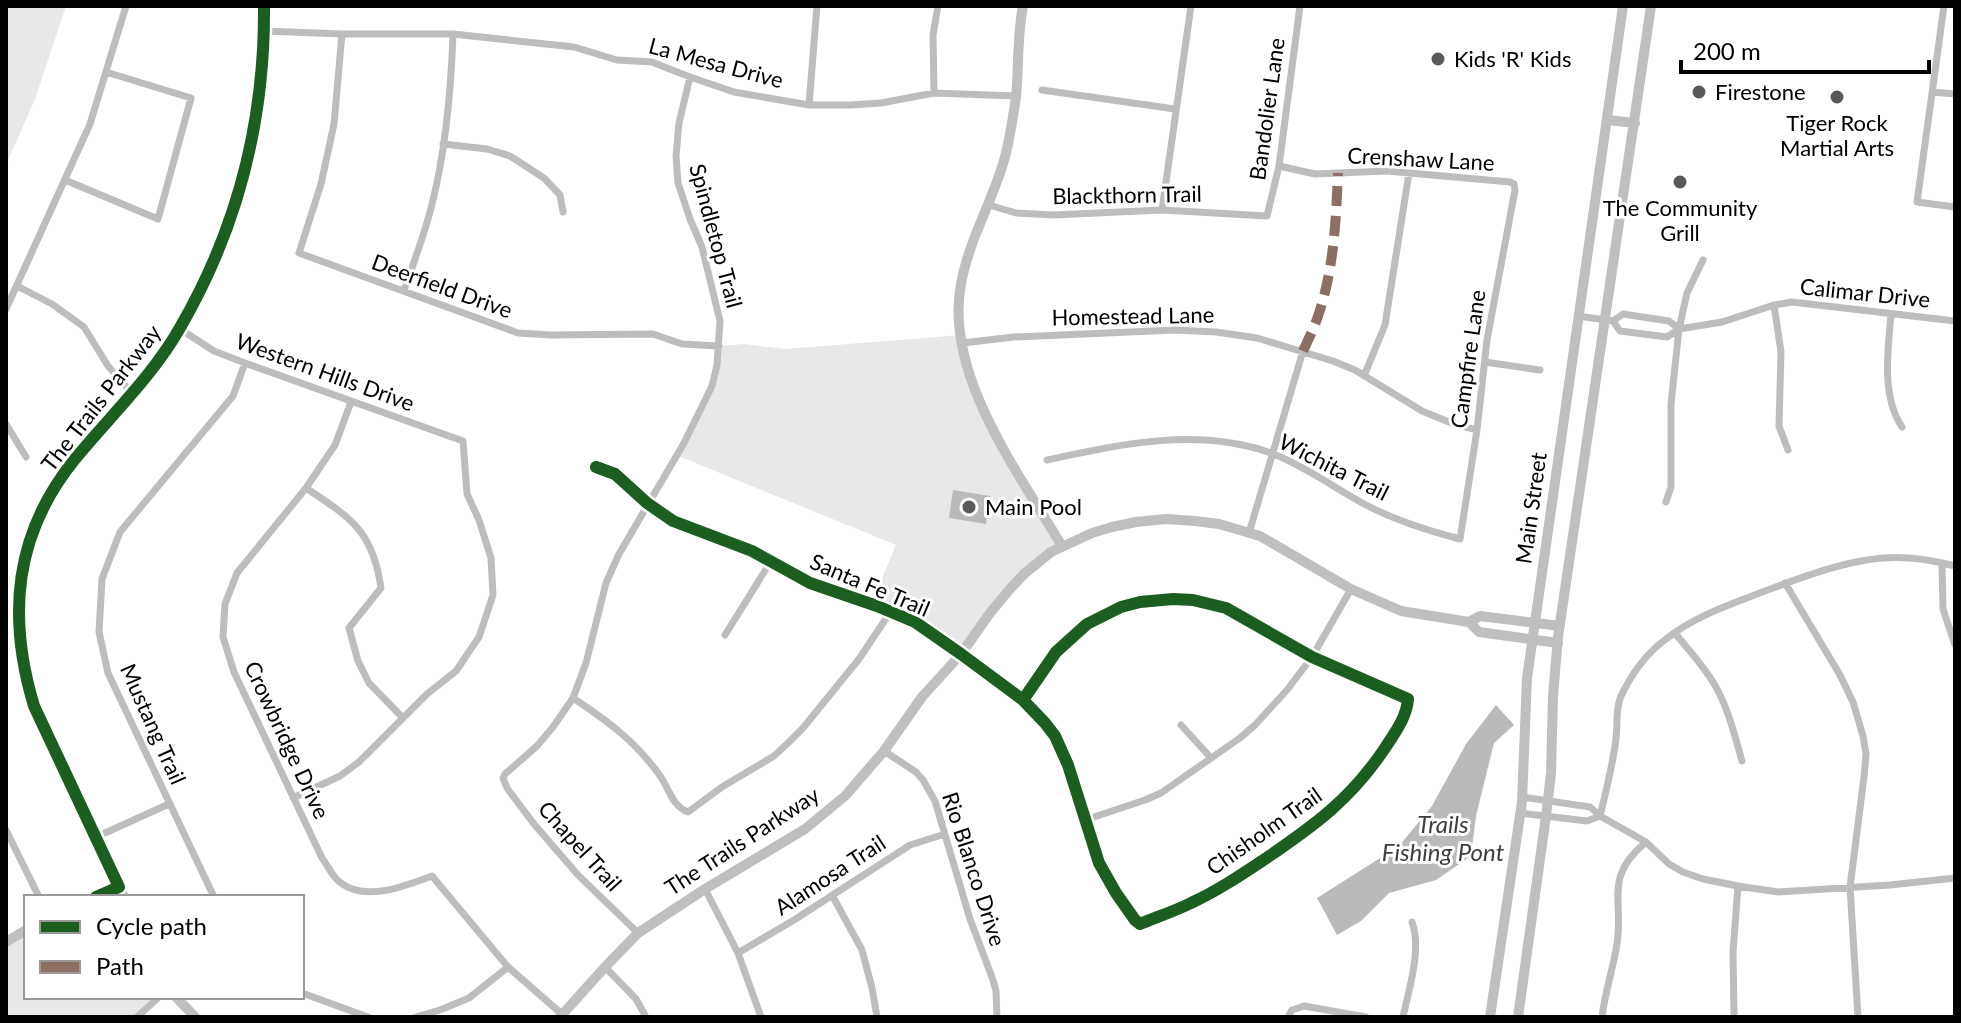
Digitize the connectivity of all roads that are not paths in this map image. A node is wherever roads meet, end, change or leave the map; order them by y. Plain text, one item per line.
1 (126, 6) edge
2 (264, 6) edge
3 (817, 6) edge
4 (938, 6) edge
5 (1023, 6) edge
6 (1191, 6) edge
7 (1300, 6) edge
8 (1623, 6) edge
9 (1651, 6) edge
10 (1944, 6) edge
11 (264, 31) junction
12 (342, 34) junction
13 (453, 34) junction
14 (106, 72) junction
15 (690, 77) junction
16 (1042, 90) dead end
17 (1932, 92) junction
18 (934, 93) junction
19 (1955, 94) edge
20 (1016, 96) junction
21 (809, 105) junction
22 (1175, 109) junction
23 (1608, 120) junction
24 (1635, 123) junction
25 (443, 144) junction
26 (1279, 166) junction
27 (1409, 173) junction
28 (65, 180) junction
29 (1514, 184) joint
30 (989, 205) junction
31 (1955, 207) edge
32 (1162, 210) junction
33 (563, 212) dead end
34 (1267, 216) joint
35 (1703, 260) dead end
36 (17, 286) junction
37 (404, 291) junction
38 (1774, 305) junction
39 (6, 309) edge
40 (1891, 314) junction
41 (1578, 316) junction
42 (1609, 320) junction
43 (1955, 321) edge
44 (180, 329) junction
45 (1679, 329) junction
46 (962, 343) junction
47 (719, 346) junction
48 (1303, 351) junction
49 (1485, 362) junction
50 (245, 363) junction
51 (1540, 370) dead end
52 (1364, 376) junction
53 (133, 394) junction
54 (351, 402) junction
55 (6, 424) edge
56 (1902, 427) dead end
57 (1477, 430) junction
58 (1788, 450) dead end
59 (1272, 454) junction
60 (26, 457) dead end
61 (1047, 460) dead end
62 (596, 467) dead end
63 (306, 488) junction
64 (1666, 502) dead end
65 (647, 503) junction
66 (1249, 533) junction
67 (1460, 539) joint
68 (1062, 546) junction
69 (771, 561) junction
70 (1942, 563) junction
71 (1955, 566) edge
72 (1785, 583) junction
73 (1351, 589) junction
74 (891, 611) junction
75 (1469, 622) junction
76 (1535, 623) junction
77 (1560, 626) junction
78 (1675, 633) junction
79 (725, 635) dead end
80 (1532, 640) junction
81 (1558, 643) junction
82 (1955, 645) edge
83 (961, 654) junction
84 (1312, 657) junction
85 (573, 698) junction
86 (1023, 700) junction
87 (403, 718) junction
88 (1181, 725) dead end
89 (884, 751) junction
90 (1211, 758) junction
91 (1742, 761) dead end
92 (503, 778) joint
93 (1522, 797) junction
94 (293, 798) junction
95 (1548, 800) junction
96 (169, 804) junction
97 (1520, 813) junction
98 (1546, 816) junction
99 (1600, 816) junction
100 (1085, 820) junction
101 (6, 830) edge
102 (945, 834) junction
103 (96, 837) junction
104 (1646, 842) junction
105 (14, 848) junction
106 (6, 853) edge
107 (1955, 878) edge
108 (1738, 886) junction
109 (1850, 887) junction
110 (705, 889) junction
111 (122, 892) edge
112 (38, 895) edge
113 (213, 895) edge
114 (832, 895) junction
115 (1412, 922) dead end
116 (1140, 924) joint
117 (24, 931) edge
118 (638, 933) junction
119 (6, 942) edge
120 (738, 953) junction
121 (508, 967) junction
122 (605, 967) junction
123 (304, 994) edge
124 (157, 999) edge
125 (178, 999) edge
126 (1290, 1014) edge
127 (562, 1016) edge
128 (137, 1017) edge
129 (195, 1017) edge
130 (368, 1017) edge
131 (416, 1017) edge
132 (646, 1017) edge
133 (761, 1017) edge
134 (877, 1017) edge
135 (997, 1017) edge
136 (1366, 1017) edge
137 (1403, 1017) edge
138 (1490, 1017) edge
139 (1518, 1017) edge
140 (1602, 1017) edge
141 (1734, 1017) edge
142 (1858, 1017) edge

1 - 14 street
2 - 11 street, The Trails Parkway
3 - 21 street
4 - 18 street
5 - 20 street
6 - 22 street
7 - 26 street, Bandolier Lane
8 - 23 street, Main Street
9 - 24 street, Main Street
10 - 17 street
11 - 12 street, La Mesa Drive
11 - 44 street, The Trails Parkway
12 - 13 street, La Mesa Drive
12 - 37 street, Deerfield Drive
13 - 15 street, La Mesa Drive
13 - 25 street
14 - 28 street
14 - 28 street
15 - 21 street, La Mesa Drive
15 - 47 street, Spindletop Trail
16 - 22 street
17 - 19 street
17 - 31 street
18 - 20 street, La Mesa Drive
18 - 21 street, La Mesa Drive
20 - 30 street
22 - 32 street
23 - 24 street
23 - 41 street, Main Street
24 - 42 street, Main Street
25 - 33 street
25 - 37 street
26 - 27 street, Crenshaw Lane
26 - 34 street, Bandolier Lane
27 - 29 street, Crenshaw Lane
27 - 52 street
28 - 36 street
29 - 49 street, Campfire Lane
30 - 32 street, Blackthorn Trail
30 - 46 street
32 - 34 street, Blackthorn Trail
35 - 45 street
36 - 39 street
36 - 53 street
37 - 47 street, Deerfield Drive
38 - 40 street, Calimar Drive
38 - 45 street, Calimar Drive
38 - 58 street
40 - 43 street, Calimar Drive
40 - 56 street
41 - 42 street, Calimar Drive
41 - 76 street, Main Street
42 - 45 street, Calimar Drive
42 - 45 street, Calimar Drive
42 - 77 street, Main Street
44 - 50 street, Western Hills Drive
44 - 53 street, The Trails Parkway
45 - 64 street
46 - 48 street, Homestead Lane
46 - 68 street
47 - 65 street, Spindletop Trail
48 - 52 street, Homestead Lane
48 - 59 street
49 - 51 street
49 - 57 street, Campfire Lane
50 - 54 street, Western Hills Drive
50 - 96 street, Mustang Trail
52 - 57 street, Homestead Lane
53 - 103 street, The Trails Parkway
54 - 63 street, Crowbridge Drive
54 - 87 street, Western Hills Drive
55 - 60 street
57 - 67 street, Campfire Lane
59 - 61 street, Wichita Trail
59 - 66 street
59 - 67 street, Wichita Trail
62 - 65 street, Santa Fe Trail
63 - 87 street
63 - 94 street, Crowbridge Drive
65 - 69 street, Santa Fe Trail
65 - 85 street, Spindletop Trail
66 - 68 street, The Trails Parkway
66 - 73 street, The Trails Parkway
68 - 83 street, The Trails Parkway
69 - 74 street, Santa Fe Trail
69 - 79 street
70 - 71 street
70 - 72 street
70 - 82 street
72 - 78 street
72 - 109 street
73 - 75 street, The Trails Parkway
73 - 84 street
74 - 83 street, Santa Fe Trail
74 - 85 street
75 - 76 street, The Trails Parkway
75 - 80 street, The Trails Parkway
76 - 77 street, The Trails Parkway
76 - 80 street, Main Street
77 - 81 street, Main Street
78 - 91 street
78 - 99 street
80 - 81 street, The Trails Parkway
80 - 93 street, Main Street
81 - 95 street, Main Street
83 - 86 street, Santa Fe Trail
83 - 89 street, The Trails Parkway
84 - 86 street
84 - 90 street
84 - 116 street, Chisholm Trail
85 - 92 street, Spindletop Trail
86 - 100 street, Santa Fe Trail
87 - 94 street
88 - 90 street
89 - 102 street, Rio Blanco Drive
89 - 110 street, The Trails Parkway
90 - 100 street
92 - 118 street, Chapel Trail
93 - 95 street
93 - 97 street, Main Street
94 - 121 street, Crowbridge Drive
95 - 98 street, Main Street
95 - 99 street
96 - 103 street
96 - 113 street, Mustang Trail
97 - 98 street
97 - 138 street, Main Street
98 - 99 street
98 - 139 street, Main Street
99 - 104 street
100 - 116 street, Santa Fe Trail
101 - 105 street
102 - 114 street, Alamosa Trail
102 - 135 street, Rio Blanco Drive
103 - 111 street, The Trails Parkway
104 - 108 street
104 - 140 street
105 - 106 street
105 - 112 street
107 - 109 street
108 - 109 street
108 - 141 street
109 - 142 street
110 - 118 street, The Trails Parkway
110 - 120 street
114 - 120 street, Alamosa Trail
114 - 134 street
115 - 137 street
117 - 119 street
118 - 122 street, The Trails Parkway
120 - 133 street
121 - 127 street
121 - 131 street
122 - 127 street, The Trails Parkway
122 - 132 street
123 - 130 street
124 - 128 street
125 - 129 street
126 - 136 street

